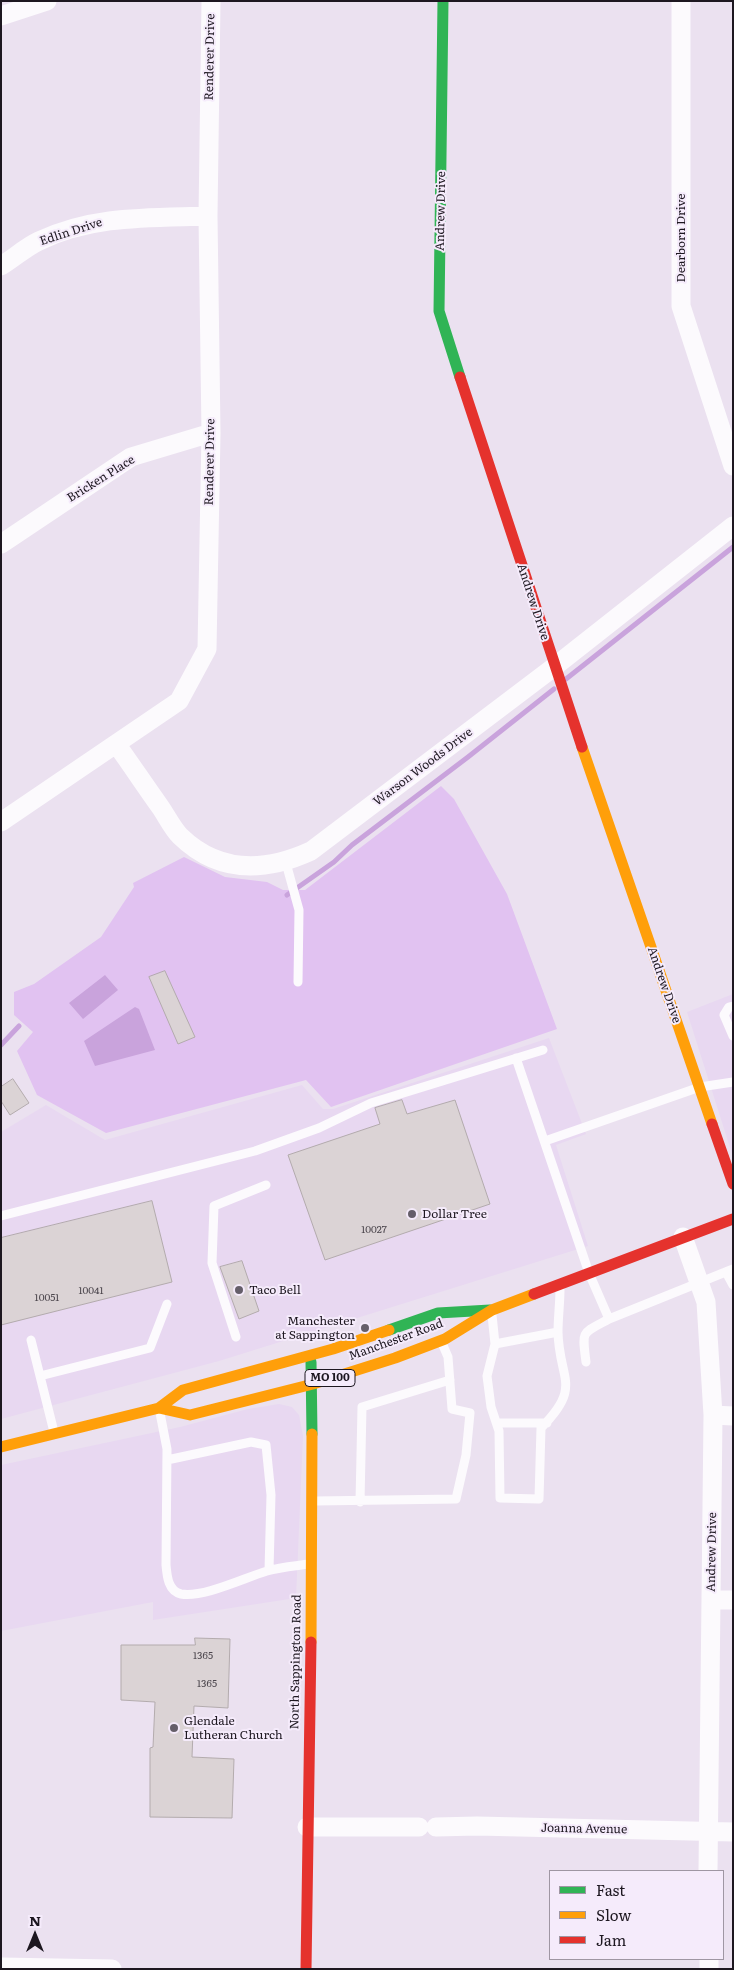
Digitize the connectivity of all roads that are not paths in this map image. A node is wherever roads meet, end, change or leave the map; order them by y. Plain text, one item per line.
1 (47, 1) edge
2 (211, 1) edge
3 (444, 1) edge
4 (681, 1) edge
5 (1, 16) edge
6 (208, 216) junction
7 (1, 266) edge
8 (210, 433) junction
9 (733, 466) edge
10 (733, 526) edge
11 (1, 544) edge
12 (556, 672) junction
13 (117, 744) junction
14 (1, 822) edge
15 (286, 863) junction
16 (298, 982) dead end
17 (733, 1006) edge
18 (733, 1036) edge
19 (543, 1050) dead end
20 (516, 1058) junction
21 (733, 1082) edge
22 (700, 1087) junction
23 (545, 1141) junction
24 (733, 1184) edge
25 (266, 1185) dead end
26 (1, 1216) edge
27 (733, 1219) edge
28 (683, 1238) junction
29 (729, 1270) edge
30 (589, 1273) junction
31 (560, 1283) junction
32 (699, 1284) junction
33 (733, 1285) edge
34 (167, 1304) dead end
35 (492, 1310) junction
36 (609, 1319) junction
37 (558, 1332) junction
38 (236, 1337) dead end
39 (31, 1340) dead end
40 (442, 1341) junction
41 (495, 1344) junction
42 (311, 1355) junction
43 (586, 1362) dead end
44 (40, 1376) junction
45 (450, 1380) junction
46 (313, 1384) junction
47 (159, 1408) junction
48 (713, 1416) junction
49 (733, 1416) edge
50 (497, 1423) junction
51 (547, 1423) junction
52 (55, 1434) junction
53 (1, 1447) edge
54 (167, 1460) junction
55 (312, 1501) junction
56 (360, 1502) junction
57 (312, 1563) junction
58 (269, 1570) junction
59 (711, 1600) junction
60 (733, 1600) edge
61 (307, 1827) junction
62 (708, 1832) junction
63 (733, 1832) edge
64 (708, 1870) edge
65 (1, 1967) edge
66 (112, 1969) edge
67 (306, 1969) edge

1 - 5 street
2 - 6 street, Renderer Drive
3 - 12 street, Andrew Drive
4 - 9 street, Dearborn Drive
6 - 7 street, Edlin Drive
6 - 8 street, Renderer Drive
8 - 11 street, Bricken Place
8 - 13 street, Renderer Drive
10 - 12 street, Warson Woods Drive
12 - 15 street, Warson Woods Drive
12 - 22 street, Andrew Drive
13 - 14 street, Renderer Drive
13 - 15 street, Warson Woods Drive
15 - 16 lane
17 - 18 lane
19 - 20 lane
20 - 23 lane
20 - 26 lane
21 - 22 lane
22 - 23 lane
22 - 24 street, Andrew Drive
23 - 30 lane
25 - 38 lane
27 - 28 street, Manchester Road / MO 100
28 - 30 street, Manchester Road / MO 100
28 - 32 street, Andrew Drive
29 - 32 lane
29 - 33 lane
30 - 31 street, Manchester Road / MO 100
30 - 36 lane
31 - 35 street, Manchester Road / MO 100
31 - 37 lane
32 - 36 lane
32 - 48 street, Andrew Drive
34 - 44 lane
35 - 40 street, Manchester Road / MO 100
35 - 41 lane
35 - 42 street, Manchester Road / MO 100
36 - 43 lane
37 - 41 lane
37 - 51 lane
39 - 44 lane
40 - 45 lane
40 - 46 street, Manchester Road / MO 100
41 - 50 lane
42 - 46 street, North Sappington Road
42 - 47 street, Manchester Road / MO 100
44 - 52 lane
45 - 56 lane
45 - 56 lane
46 - 47 street, Manchester Road / MO 100
46 - 55 street, North Sappington Road
47 - 52 street, Manchester Road / MO 100
47 - 54 lane
48 - 49 street
48 - 59 street, Andrew Drive
50 - 51 lane
50 - 51 lane
52 - 53 street, Manchester Road / MO 100
54 - 58 lane
54 - 58 lane
55 - 56 lane
55 - 57 street, North Sappington Road
57 - 58 lane
57 - 61 street, North Sappington Road
59 - 60 street
59 - 62 street, Andrew Drive
61 - 62 street, Joanna Avenue
61 - 67 street, North Sappington Road
62 - 63 street, Joanna Avenue
62 - 64 street, Andrew Drive
65 - 66 street

